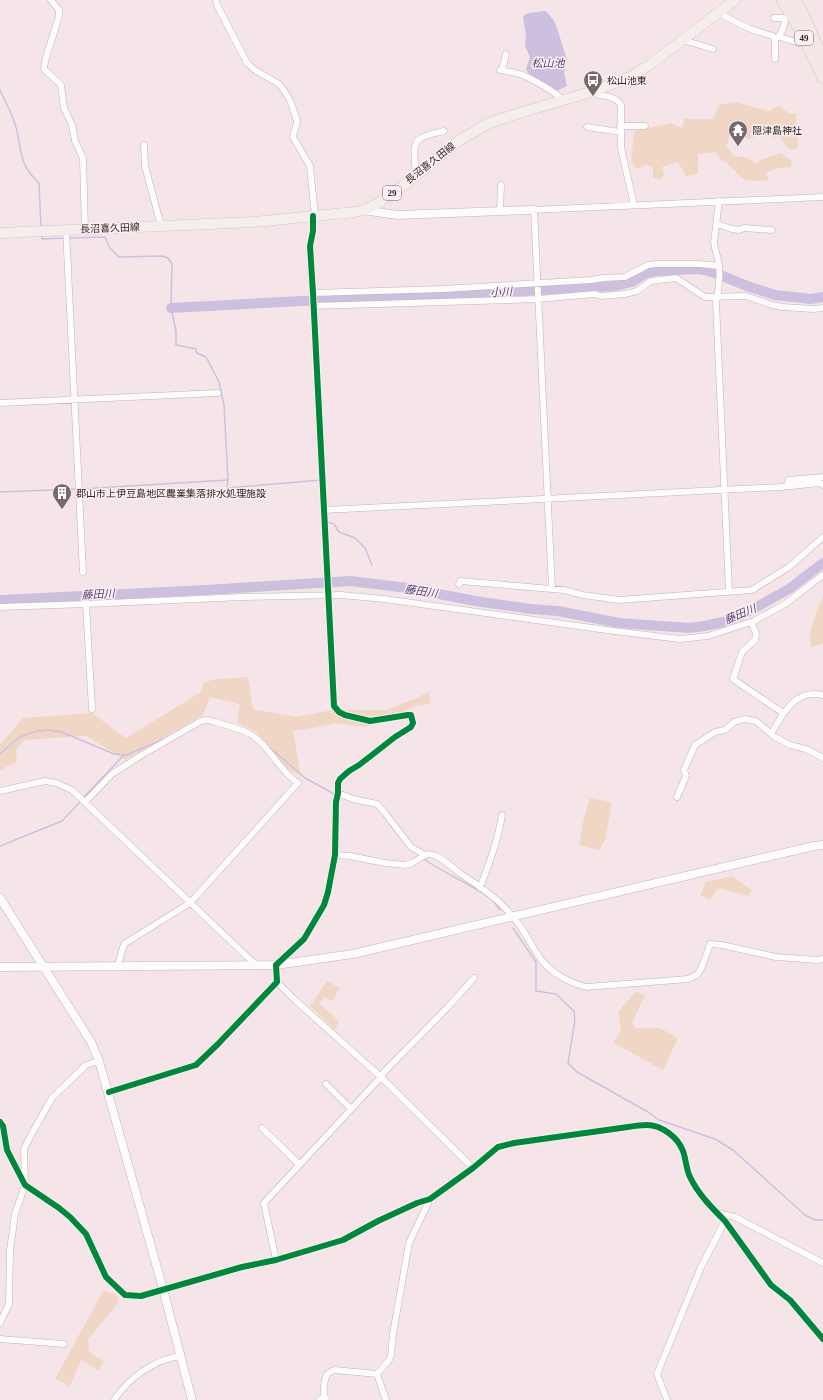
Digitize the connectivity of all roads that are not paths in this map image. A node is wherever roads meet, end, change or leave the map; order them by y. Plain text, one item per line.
1 (51, 0) edge
2 (216, 0) edge
3 (736, 0) edge
4 (782, 0) edge
5 (795, 0) edge
6 (719, 12) junction
7 (788, 16) junction
8 (774, 18) dead end
9 (776, 38) junction
10 (683, 40) junction
11 (806, 42) junction
12 (713, 49) dead end
13 (506, 54) dead end
14 (823, 58) edge
15 (775, 59) dead end
16 (823, 78) edge
17 (594, 91) junction
18 (563, 100) junction
19 (645, 126) dead end
20 (587, 127) dead end
21 (620, 129) junction
22 (444, 131) dead end
23 (144, 146) dead end
24 (416, 175) junction
25 (501, 184) dead end
26 (823, 196) edge
27 (719, 201) junction
28 (634, 205) junction
29 (363, 210) junction
30 (532, 210) junction
31 (500, 211) junction
32 (314, 216) junction
33 (717, 224) junction
34 (161, 226) junction
35 (85, 229) junction
36 (66, 230) junction
37 (772, 230) dead end
38 (0, 233) edge
39 (719, 272) junction
40 (537, 284) junction
41 (314, 293) junction
42 (717, 297) junction
43 (538, 299) junction
44 (314, 306) junction
45 (823, 308) edge
46 (218, 393) dead end
47 (75, 399) junction
48 (0, 403) edge
49 (823, 477) edge
50 (787, 485) junction
51 (823, 485) edge
52 (725, 489) junction
53 (548, 498) junction
54 (324, 510) junction
55 (823, 537) edge
56 (83, 572) dead end
57 (823, 574) edge
58 (459, 584) dead end
59 (552, 589) junction
60 (729, 591) junction
61 (328, 596) junction
62 (86, 604) junction
63 (0, 607) edge
64 (751, 622) junction
65 (823, 695) edge
66 (92, 709) dead end
67 (783, 713) junction
68 (771, 734) junction
69 (823, 758) edge
70 (0, 792) edge
71 (338, 793) junction
72 (677, 797) dead end
73 (85, 802) junction
74 (502, 815) dead end
75 (823, 845) edge
76 (335, 855) junction
77 (425, 855) junction
78 (480, 888) junction
79 (0, 898) edge
80 (190, 902) junction
81 (512, 917) junction
82 (823, 959) edge
83 (118, 965) junction
84 (276, 965) junction
85 (43, 966) junction
86 (257, 966) junction
87 (0, 967) edge
88 (474, 978) dead end
89 (277, 982) junction
90 (99, 1061) junction
91 (381, 1077) junction
92 (326, 1084) dead end
93 (108, 1092) junction
94 (351, 1109) junction
95 (0, 1122) edge
96 (262, 1128) dead end
97 (299, 1164) junction
98 (474, 1168) junction
99 (25, 1185) junction
100 (430, 1199) junction
101 (716, 1213) junction
102 (725, 1221) junction
103 (276, 1260) junction
104 (823, 1263) edge
105 (163, 1289) junction
106 (0, 1323) edge
107 (0, 1339) edge
108 (823, 1340) edge
109 (64, 1344) dead end
110 (181, 1356) junction
111 (377, 1374) junction
112 (114, 1400) edge
113 (192, 1400) edge
114 (324, 1400) edge
115 (386, 1400) edge
116 (667, 1400) edge

1 - 35 street
2 - 32 street
3 - 6 main road, 長沼喜久田線 / 29
4 - 7 highway, 49
5 - 14 highway, 49
6 - 9 street
6 - 10 main road, 長沼喜久田線 / 29
7 - 8 street
7 - 9 street
7 - 11 highway, 49
9 - 11 street
9 - 15 street
10 - 12 street
10 - 17 main road, 長沼喜久田線 / 29
11 - 16 highway, 49
13 - 18 street
17 - 18 main road, 長沼喜久田線 / 29
17 - 21 street
18 - 24 main road, 長沼喜久田線 / 29
19 - 21 street
20 - 21 street
21 - 28 street
22 - 24 street
23 - 34 street
24 - 29 main road, 長沼喜久田線 / 29
25 - 31 street
26 - 27 street
27 - 28 street
27 - 33 street
28 - 30 street
29 - 31 street
29 - 32 main road, 長沼喜久田線 / 29
30 - 31 street
30 - 40 street
32 - 34 main road, 長沼喜久田線 / 29
32 - 41 street
33 - 37 street
33 - 39 street
34 - 35 main road, 長沼喜久田線 / 29
35 - 36 main road, 長沼喜久田線 / 29
36 - 38 main road, 長沼喜久田線 / 29
36 - 47 street
39 - 40 street
39 - 42 street
40 - 41 street
40 - 43 street
41 - 44 street
42 - 43 street
42 - 45 street
42 - 52 street
43 - 44 street
43 - 53 street
44 - 54 street
46 - 47 street
47 - 48 street
47 - 56 street
49 - 50 street
50 - 51 street
50 - 52 street
52 - 53 street
52 - 60 street
53 - 54 street
53 - 59 street
54 - 61 street
55 - 60 street
57 - 64 street
58 - 59 street
59 - 60 street
61 - 62 street
61 - 64 street
61 - 71 street
62 - 63 street
62 - 66 street
64 - 67 street
65 - 67 street
67 - 68 street
68 - 69 street
68 - 72 street
70 - 73 street
71 - 76 street
71 - 77 street
73 - 80 street
73 - 80 street
74 - 78 street
75 - 81 street
76 - 77 street
76 - 84 street
77 - 78 street
78 - 81 street
79 - 85 street
80 - 83 street
80 - 86 street
81 - 82 street
81 - 84 street
83 - 85 street
83 - 86 street
84 - 86 street
84 - 89 street
85 - 87 street
85 - 90 street
88 - 91 street
89 - 91 street
89 - 93 street
90 - 93 street
90 - 99 street
91 - 94 street
91 - 98 street
92 - 94 street
93 - 105 street
94 - 97 street
95 - 99 street
96 - 97 street
97 - 103 street
98 - 100 street
98 - 101 street
99 - 105 street
99 - 106 street
100 - 103 street
100 - 111 street
101 - 102 street
101 - 104 street
102 - 108 street
102 - 116 street
103 - 105 street
105 - 110 street
107 - 109 street
110 - 112 street
110 - 113 street
111 - 114 street
111 - 115 street

